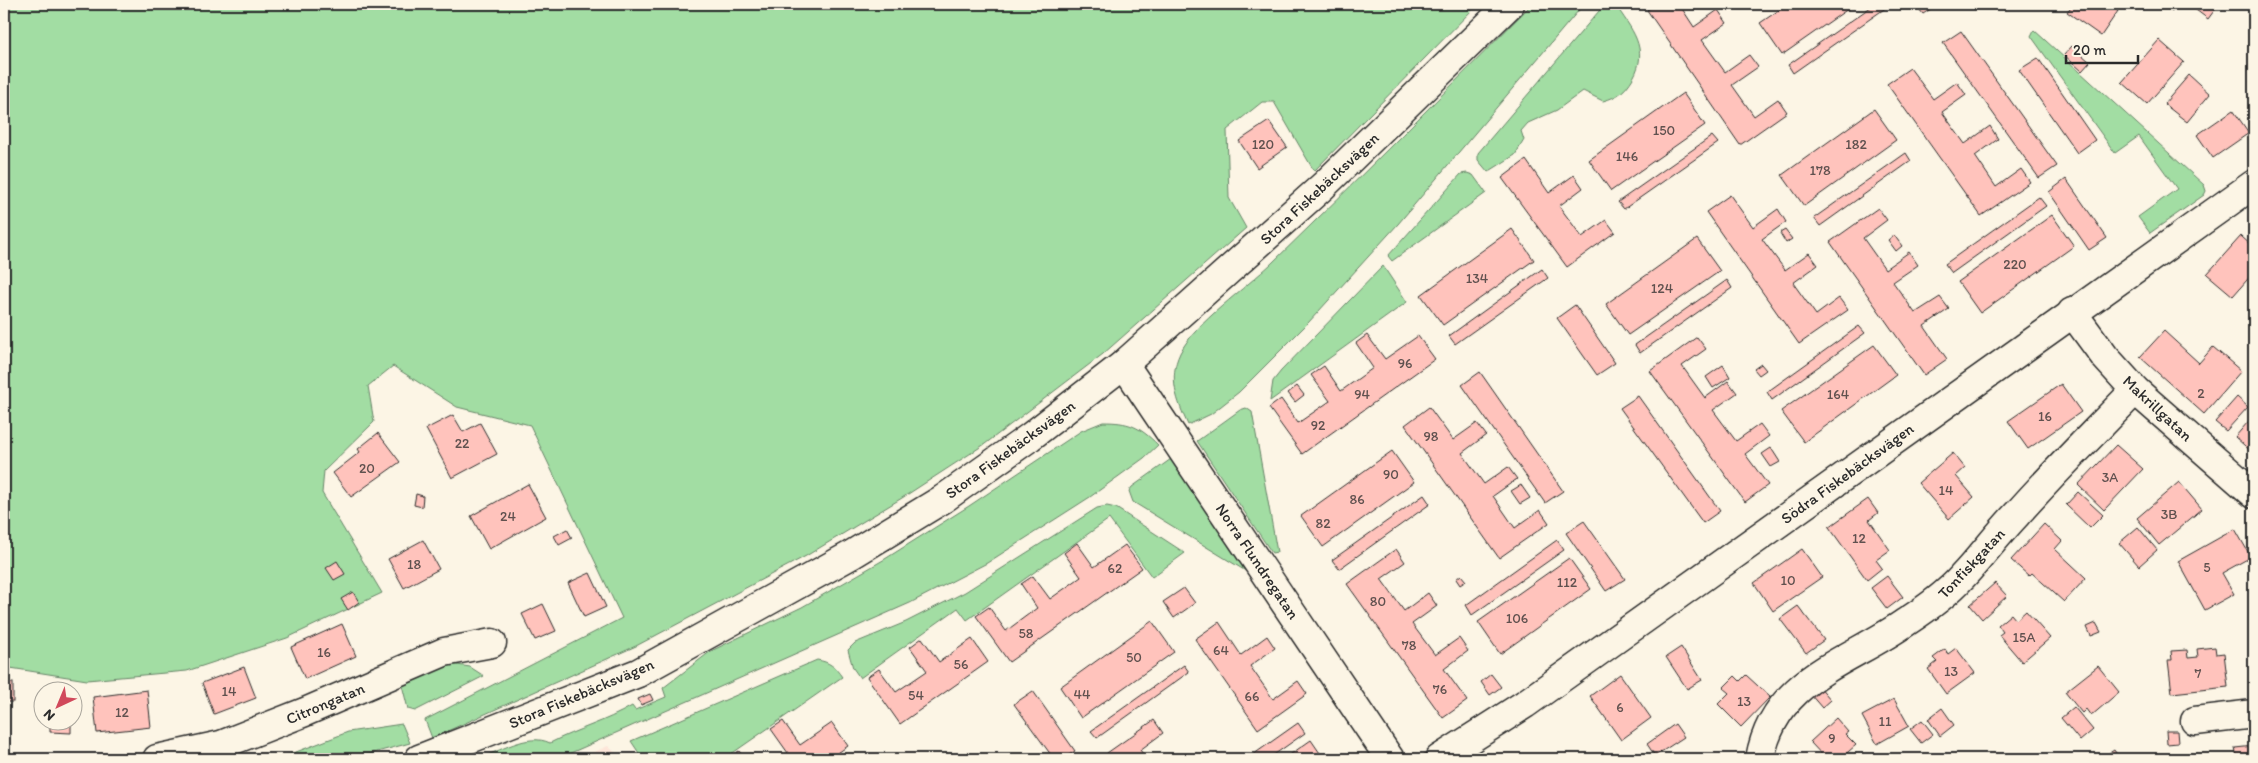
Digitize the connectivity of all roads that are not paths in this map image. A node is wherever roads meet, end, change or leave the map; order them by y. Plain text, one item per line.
1 (1510, 4) edge
2 (2254, 184) edge
3 (2072, 312) junction
4 (1124, 364) junction
5 (2135, 390) junction
6 (2254, 494) edge
7 (492, 643) dead end
8 (2254, 714) edge
9 (2195, 722) dead end
10 (157, 759) edge
11 (419, 759) edge
12 (1390, 759) edge
13 (1439, 759) edge
14 (1760, 759) edge

1 - 4 street, Stora Fiskebäcksvägen
2 - 3 street, Södra Fiskebäcksvägen
3 - 5 street, Makrillgatan
3 - 13 street, Södra Fiskebäcksvägen
4 - 11 street, Stora Fiskebäcksvägen
4 - 12 street, Norra Flundregatan
5 - 6 street, Makrillgatan
5 - 14 street, Tonfiskgatan
7 - 10 street, Citrongatan
8 - 9 street

